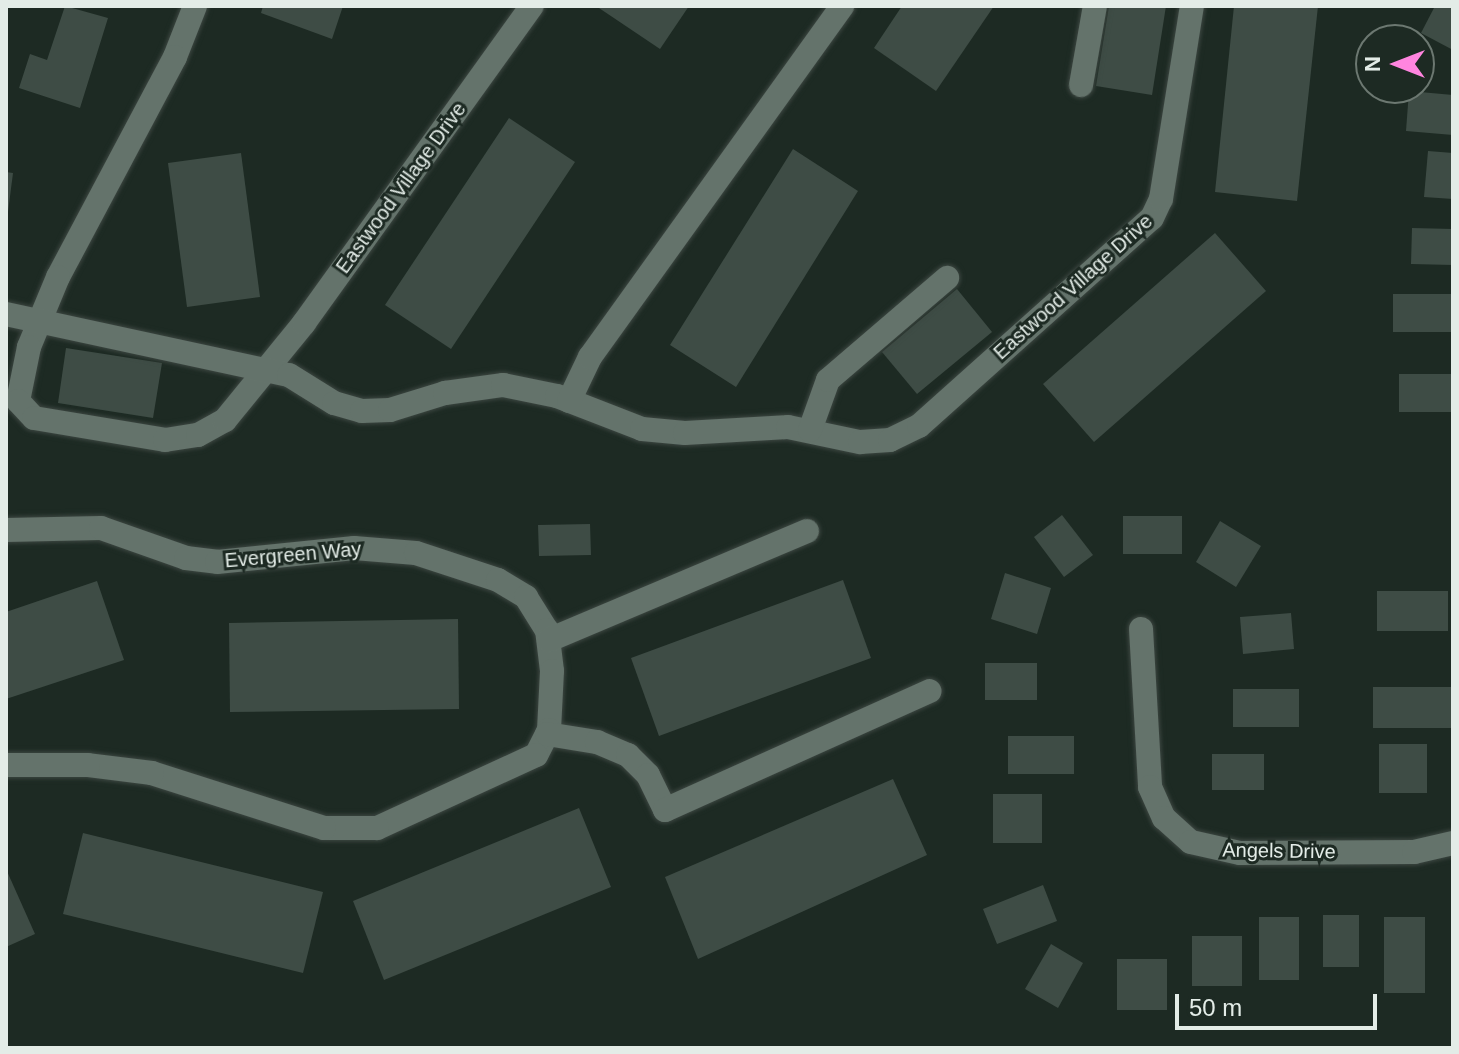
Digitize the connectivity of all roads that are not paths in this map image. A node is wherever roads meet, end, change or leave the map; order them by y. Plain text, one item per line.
1 (195, 6) edge
2 (532, 6) edge
3 (842, 6) edge
4 (1095, 6) edge
5 (1192, 6) edge
6 (1081, 85) dead end
7 (947, 278) dead end
8 (6, 314) edge
9 (39, 321) junction
10 (268, 369) junction
11 (569, 401) junction
12 (810, 430) junction
13 (6, 530) edge
14 (807, 531) dead end
15 (1141, 629) dead end
16 (549, 640) junction
17 (930, 691) dead end
18 (547, 734) junction
19 (6, 765) edge
20 (1453, 843) edge

1 - 9 street, Eastwood Village Drive
2 - 10 street, Eastwood Village Drive
3 - 11 street
4 - 6 street
5 - 12 street, Eastwood Village Drive
7 - 12 street
8 - 9 street, Eastwood Village Drive
9 - 10 street, Eastwood Village Drive
9 - 10 street, Eastwood Village Drive
10 - 11 street, Eastwood Village Drive
11 - 12 street, Eastwood Village Drive
13 - 16 street, Evergreen Way
14 - 16 street
15 - 20 street, Angels Drive
16 - 18 street, Evergreen Way
17 - 18 street
18 - 19 street

